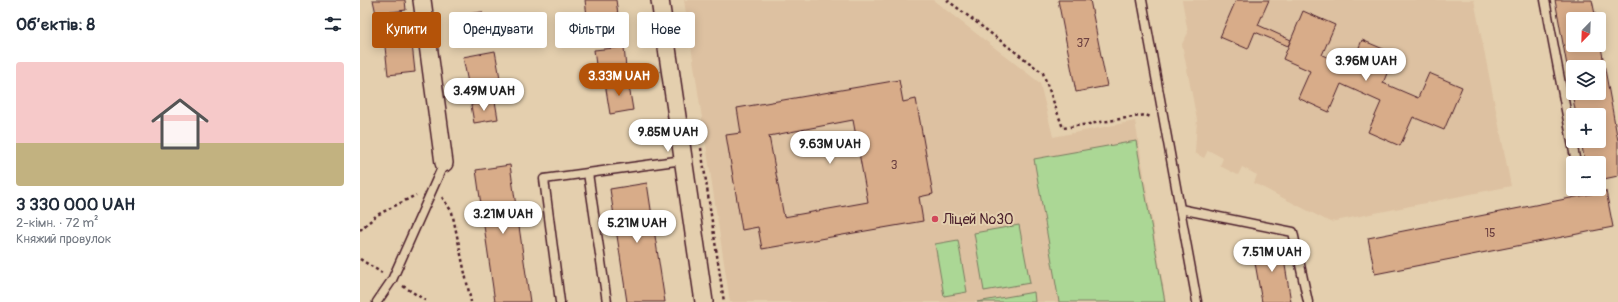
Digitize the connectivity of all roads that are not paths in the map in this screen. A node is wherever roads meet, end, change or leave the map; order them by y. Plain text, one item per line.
1 (422, 0) edge
2 (660, 0) edge
3 (1142, 0) edge
4 (1545, 0) edge
5 (1575, 156) edge
6 (683, 160) junction
7 (444, 163) joint
8 (588, 173) junction
9 (1180, 210) junction
10 (377, 302) edge
11 (560, 302) edge
12 (607, 302) edge
13 (704, 302) edge
14 (1197, 302) edge
15 (1308, 302) edge

1 - 7 street
2 - 6 street
3 - 9 lane
4 - 5 lane
6 - 8 lane
6 - 13 street
7 - 10 lane
8 - 11 lane
8 - 12 lane
9 - 14 lane
9 - 15 lane

